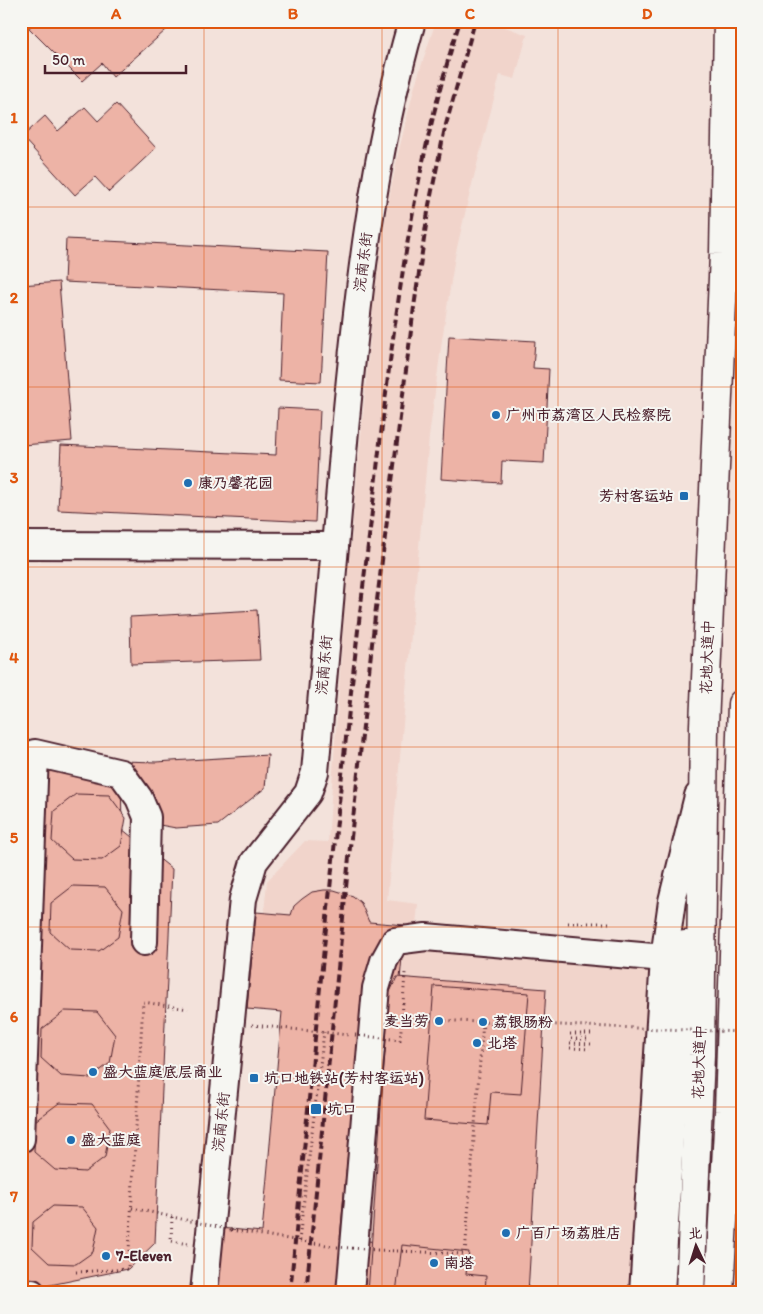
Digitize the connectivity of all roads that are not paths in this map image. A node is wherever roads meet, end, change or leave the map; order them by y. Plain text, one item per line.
1 (412, 21) edge
2 (713, 21) edge
3 (728, 21) edge
4 (735, 61) edge
5 (21, 545) edge
6 (335, 546) junction
7 (742, 704) edge
8 (704, 726) junction
9 (698, 795) junction
10 (739, 875) edge
11 (144, 942) dead end
12 (664, 958) junction
13 (729, 1111) junction
14 (21, 1139) edge
15 (742, 1168) edge
16 (21, 1292) edge
17 (32, 1293) edge
18 (204, 1293) edge
19 (350, 1293) edge
20 (643, 1293) edge
21 (660, 1293) edge
22 (690, 1293) edge
23 (719, 1293) edge

1 - 6 street, 浣南东街
2 - 4 main road
3 - 4 main road, 花地大道中
4 - 8 main road, 花地大道中
5 - 6 street
6 - 18 street, 浣南东街
7 - 10 main road, 花地大道中
8 - 9 main road
8 - 22 main road, 花地大道中
9 - 12 street
9 - 21 main road
10 - 13 main road, 花地大道中
11 - 14 street
12 - 19 street
12 - 20 street
13 - 15 main road
13 - 23 main road, 花地大道中
16 - 17 street

